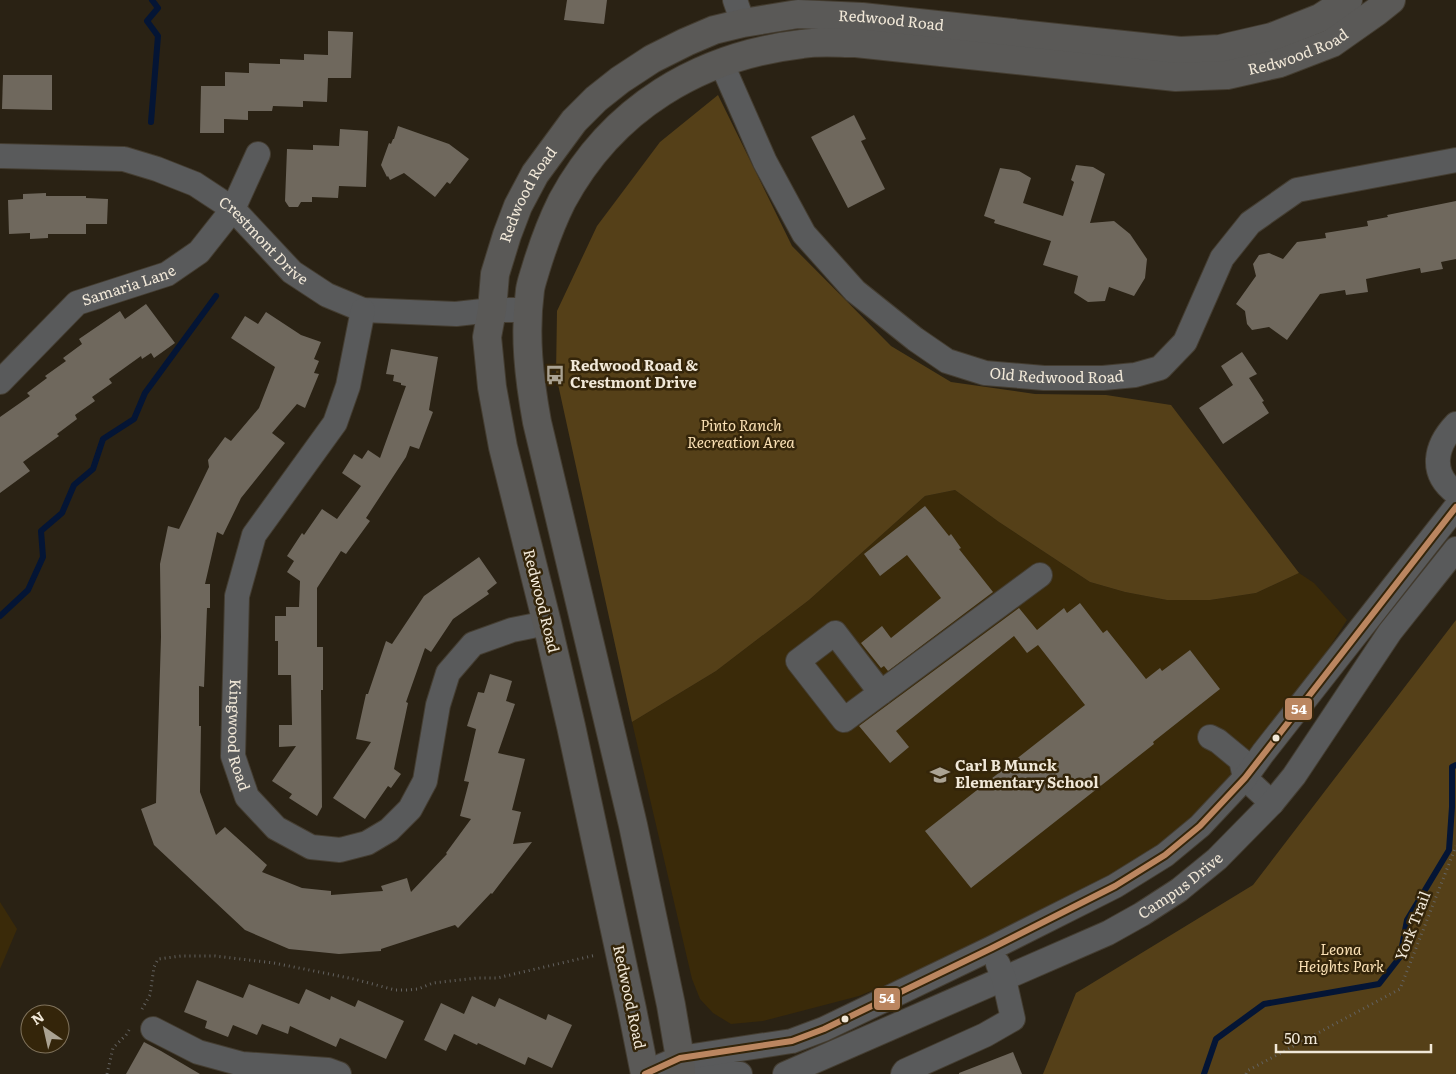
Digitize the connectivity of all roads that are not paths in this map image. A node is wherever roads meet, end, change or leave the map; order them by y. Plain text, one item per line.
1 (1348, 0) edge
2 (1390, 0) edge
3 (739, 12) edge
4 (721, 62) junction
5 (258, 154) dead end
6 (0, 156) edge
7 (1456, 160) edge
8 (233, 209) junction
9 (363, 310) junction
10 (492, 310) junction
11 (528, 310) junction
12 (0, 382) edge
13 (1456, 424) edge
14 (1456, 493) edge
15 (1456, 507) edge
16 (1456, 549) edge
17 (1040, 575) dead end
18 (547, 623) junction
19 (881, 693) dead end
20 (1210, 737) dead end
21 (1245, 778) junction
22 (1272, 803) junction
23 (992, 948) junction
24 (1004, 979) junction
25 (142, 1022) road end
26 (681, 1068) edge
27 (339, 1074) edge
28 (641, 1074) edge
29 (740, 1074) edge
30 (785, 1074) edge
31 (904, 1074) edge

1 - 3 main road, Redwood Road
2 - 4 main road, Redwood Road
3 - 10 main road, Redwood Road
4 - 7 street, Old Redwood Road
4 - 11 main road, Redwood Road
5 - 8 street, Samaria Lane
6 - 8 street, Crestmont Drive
8 - 9 street, Crestmont Drive
8 - 12 street, Samaria Lane
9 - 10 street, Crestmont Drive
9 - 18 street, Kingwood Road
10 - 11 street, Crestmont Drive
10 - 18 main road, Redwood Road
11 - 26 main road, Redwood Road
13 - 14 street
15 - 21 street
16 - 22 street, Campus Drive
17 - 19 street
18 - 28 main road, Redwood Road
20 - 21 street
21 - 22 street
21 - 23 street
22 - 24 street, Campus Drive
23 - 24 street
23 - 26 street
24 - 30 street, Campus Drive
24 - 31 street
25 - 27 street
26 - 28 street
26 - 29 street

